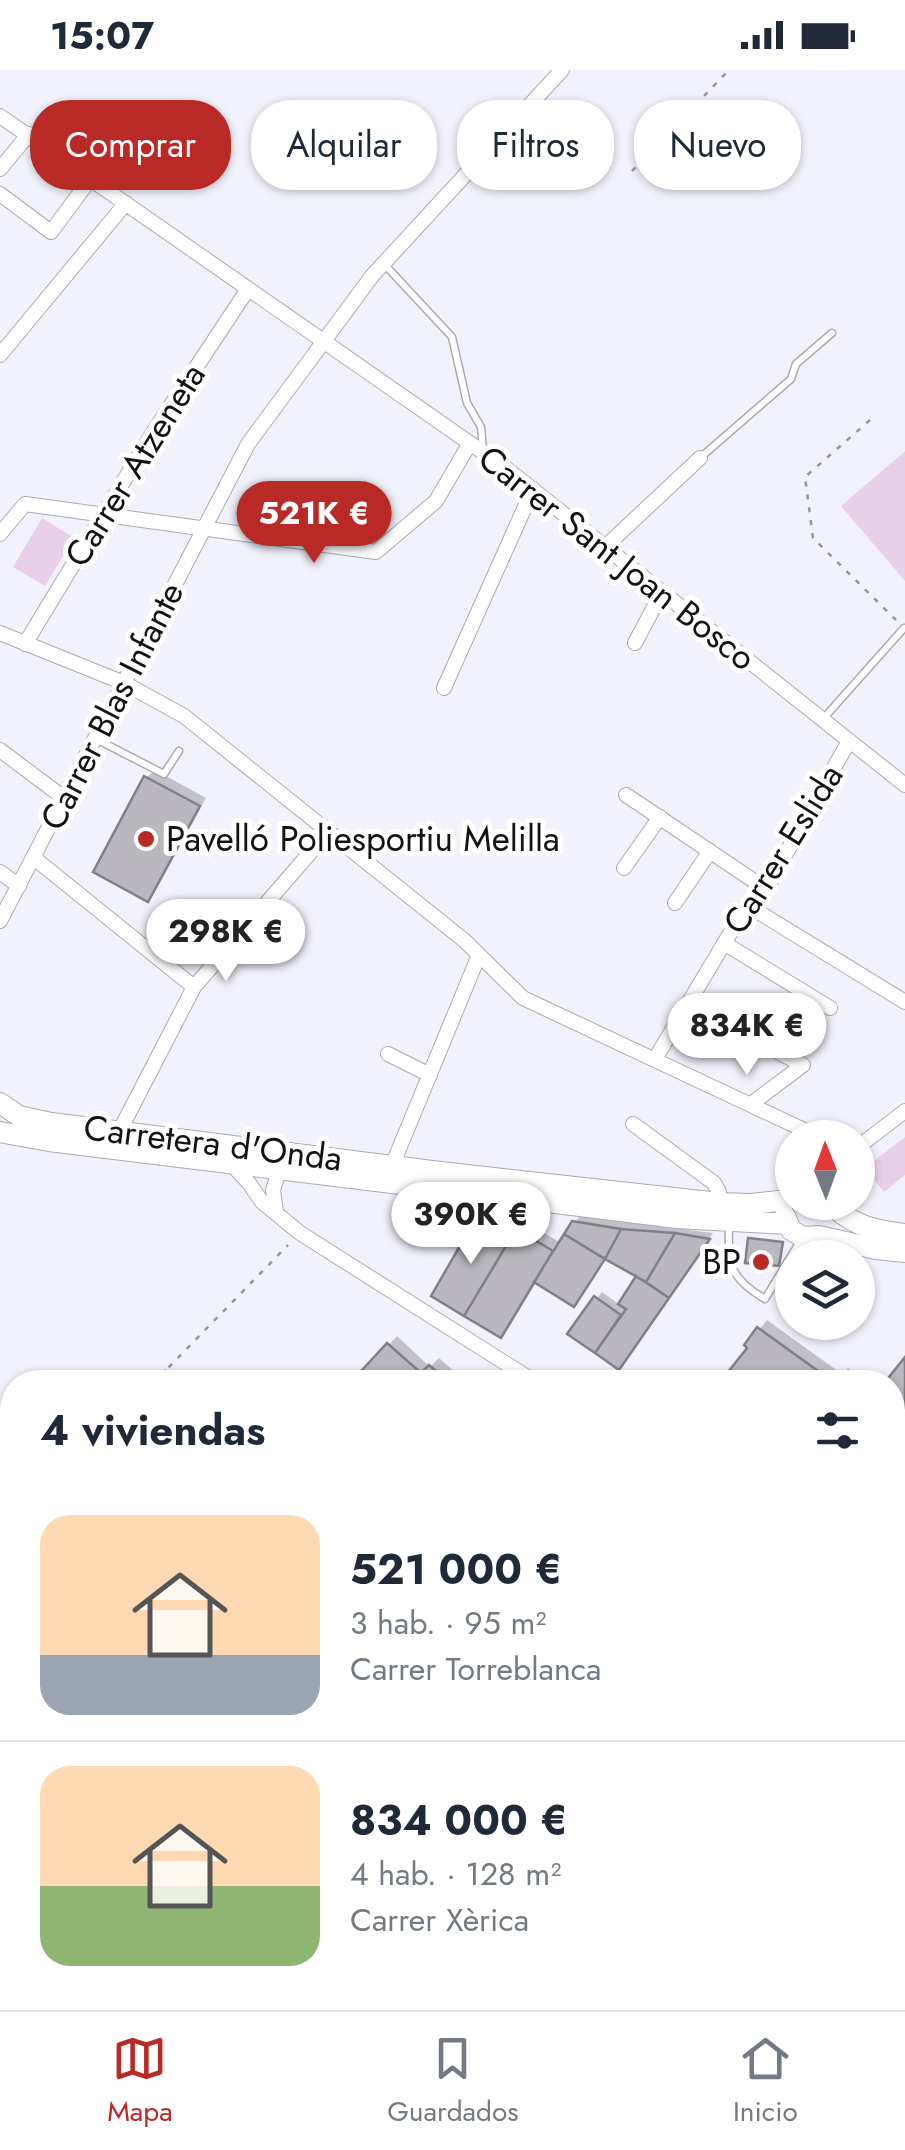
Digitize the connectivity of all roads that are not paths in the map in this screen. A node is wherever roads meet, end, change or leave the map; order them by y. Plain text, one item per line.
1 (562, 70) edge
2 (2, 114) edge
3 (29, 134) joint
4 (0, 170) edge
5 (82, 190) edge
6 (108, 190) edge
7 (0, 194) edge
8 (126, 203) junction
9 (383, 264) junction
10 (248, 288) junction
11 (832, 333) dead end
12 (322, 341) junction
13 (0, 355) edge
14 (470, 443) junction
15 (483, 452) junction
16 (700, 458) joint
17 (533, 489) junction
18 (102, 516) junction
19 (203, 530) junction
20 (0, 534) edge
21 (605, 547) junction
22 (662, 592) junction
23 (904, 628) edge
24 (0, 634) edge
25 (25, 644) junction
26 (635, 644) dead end
27 (124, 683) junction
28 (444, 688) dead end
29 (822, 720) junction
30 (95, 738) junction
31 (848, 741) junction
32 (0, 750) edge
33 (179, 750) dead end
34 (905, 785) edge
35 (626, 795) dead end
36 (64, 798) junction
37 (660, 818) junction
38 (328, 832) junction
39 (710, 851) junction
40 (34, 858) junction
41 (624, 868) dead end
42 (0, 872) edge
43 (18, 886) junction
44 (766, 889) junction
45 (675, 903) dead end
46 (747, 905) junction
47 (0, 921) edge
48 (724, 943) junction
49 (479, 955) junction
50 (194, 987) junction
51 (903, 998) edge
52 (688, 1005) junction
53 (830, 1008) dead end
54 (388, 1054) dead end
55 (655, 1059) junction
56 (430, 1075) junction
57 (0, 1103) edge
58 (751, 1104) junction
59 (905, 1110) edge
60 (784, 1120) edge
61 (633, 1124) dead end
62 (0, 1132) edge
63 (119, 1132) junction
64 (875, 1134) edge
65 (232, 1164) junction
66 (392, 1166) junction
67 (279, 1171) junction
68 (775, 1200) edge
69 (719, 1203) junction
70 (276, 1212) junction
71 (794, 1220) edge
72 (832, 1220) edge
73 (848, 1220) edge
74 (729, 1223) junction
75 (803, 1232) junction
76 (904, 1237) edge
77 (515, 1370) edge

1 - 9 street, Carrer Blas Infante
2 - 3 street, Carrer Sant Joan Bosco
3 - 4 street
5 - 7 street
6 - 8 street, Carrer Sant Joan Bosco
8 - 10 street, Carrer Sant Joan Bosco
8 - 13 street
9 - 12 street, Carrer Blas Infante
9 - 15 lane
10 - 12 street, Carrer Sant Joan Bosco
10 - 18 street, Carrer Atzeneta
11 - 16 lane
12 - 14 street, Carrer Sant Joan Bosco
12 - 19 street, Carrer Blas Infante
14 - 15 street, Carrer Sant Joan Bosco
14 - 19 street
15 - 17 street, Carrer Sant Joan Bosco
16 - 21 street
17 - 21 street, Carrer Sant Joan Bosco
17 - 28 street
18 - 19 street
18 - 20 street
18 - 25 street, Carrer Atzeneta
19 - 27 street, Carrer Blas Infante
21 - 22 street, Carrer Sant Joan Bosco
22 - 26 street
22 - 29 street, Carrer Sant Joan Bosco
23 - 29 lane
24 - 25 street
25 - 27 street
27 - 30 street, Carrer Blas Infante
27 - 38 street
29 - 31 street, Carrer Sant Joan Bosco
30 - 33 lane
30 - 36 street, Carrer Blas Infante
31 - 34 street, Carrer Sant Joan Bosco
31 - 44 street, Carrer Eslida
32 - 36 street
35 - 37 street
36 - 40 street, Carrer Blas Infante
37 - 39 street
37 - 41 street
38 - 49 street
38 - 50 street
39 - 44 street
39 - 45 street
40 - 43 street, Carrer Blas Infante
40 - 50 street
42 - 43 street
43 - 47 street, Carrer Blas Infante
44 - 46 street, Carrer Eslida
46 - 48 street, Carrer Eslida
46 - 51 street
48 - 52 street, Carrer Eslida
48 - 53 street
49 - 55 street
49 - 56 street
50 - 63 street
52 - 55 street, Carrer Eslida
52 - 58 street
54 - 56 street
55 - 58 street
56 - 66 street
57 - 63 main road, Carretera d'Onda
58 - 60 street
59 - 64 street
61 - 69 street
62 - 65 main road, Carretera d'Onda
63 - 66 main road, Carretera d'Onda
65 - 67 main road, Carretera d'Onda
65 - 70 street
66 - 69 main road, Carretera d'Onda
67 - 70 street
67 - 74 main road, Carretera d'Onda
68 - 69 main road, Carretera d'Onda
70 - 77 street
71 - 75 main road
72 - 75 main road
73 - 76 main road, Carretera d'Onda
74 - 75 main road, Carretera d'Onda
74 - 75 lane
75 - 76 main road, Carretera d'Onda

